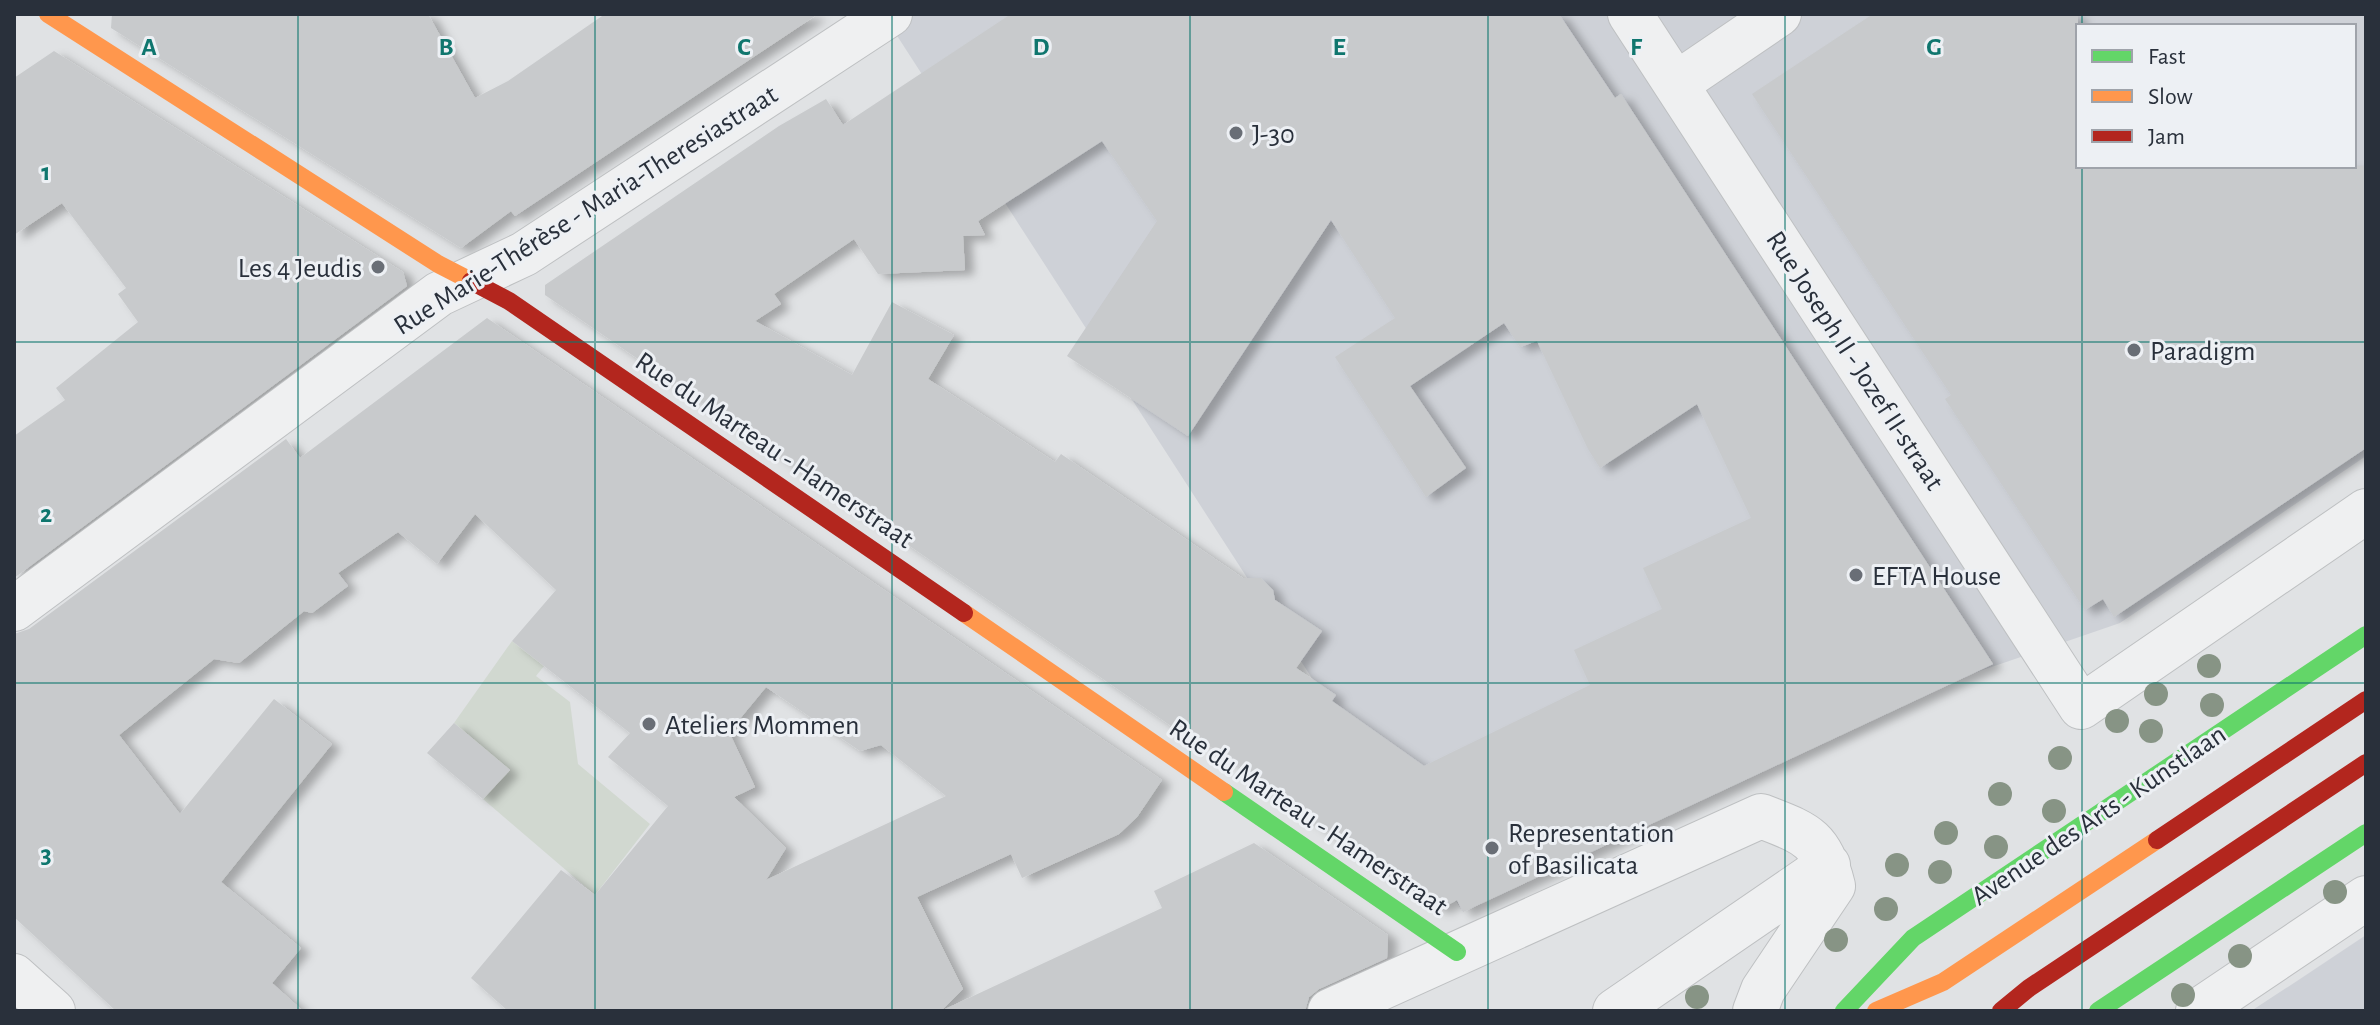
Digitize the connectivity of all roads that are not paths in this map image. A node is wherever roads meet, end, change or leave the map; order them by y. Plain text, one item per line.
1 (48, 14) edge
2 (890, 14) edge
3 (1630, 14) edge
4 (1779, 14) edge
5 (1676, 84) junction
6 (469, 280) junction
7 (2366, 511) edge
8 (14, 609) edge
9 (2366, 635) edge
10 (2366, 700) edge
11 (2366, 763) edge
12 (2366, 833) edge
13 (1828, 865) junction
14 (2366, 898) edge
15 (1457, 952) junction
16 (14, 976) edge
17 (53, 1011) edge
18 (1330, 1011) edge
19 (1615, 1011) edge
20 (1755, 1011) edge
21 (1844, 1011) edge
22 (1876, 1011) edge
23 (2001, 1011) edge
24 (2098, 1011) edge
25 (2198, 1011) edge

1 - 6 main road, Rue du Marteau - Hamerstraat
2 - 6 street, Rue Marie-Thérèse - Maria-Theresiastraat
3 - 5 street, Rue Joseph II - Jozef II-straat
4 - 5 street
5 - 7 street, Rue Joseph II - Jozef II-straat
6 - 8 street, Rue Marie-Thérèse - Maria-Theresiastraat
6 - 15 main road, Rue du Marteau - Hamerstraat
9 - 21 main road, Avenue des Arts - Kunstlaan
10 - 22 main road
11 - 23 main road
12 - 24 main road
13 - 15 street
13 - 19 street
13 - 20 street
14 - 25 street
15 - 18 street
16 - 17 street

